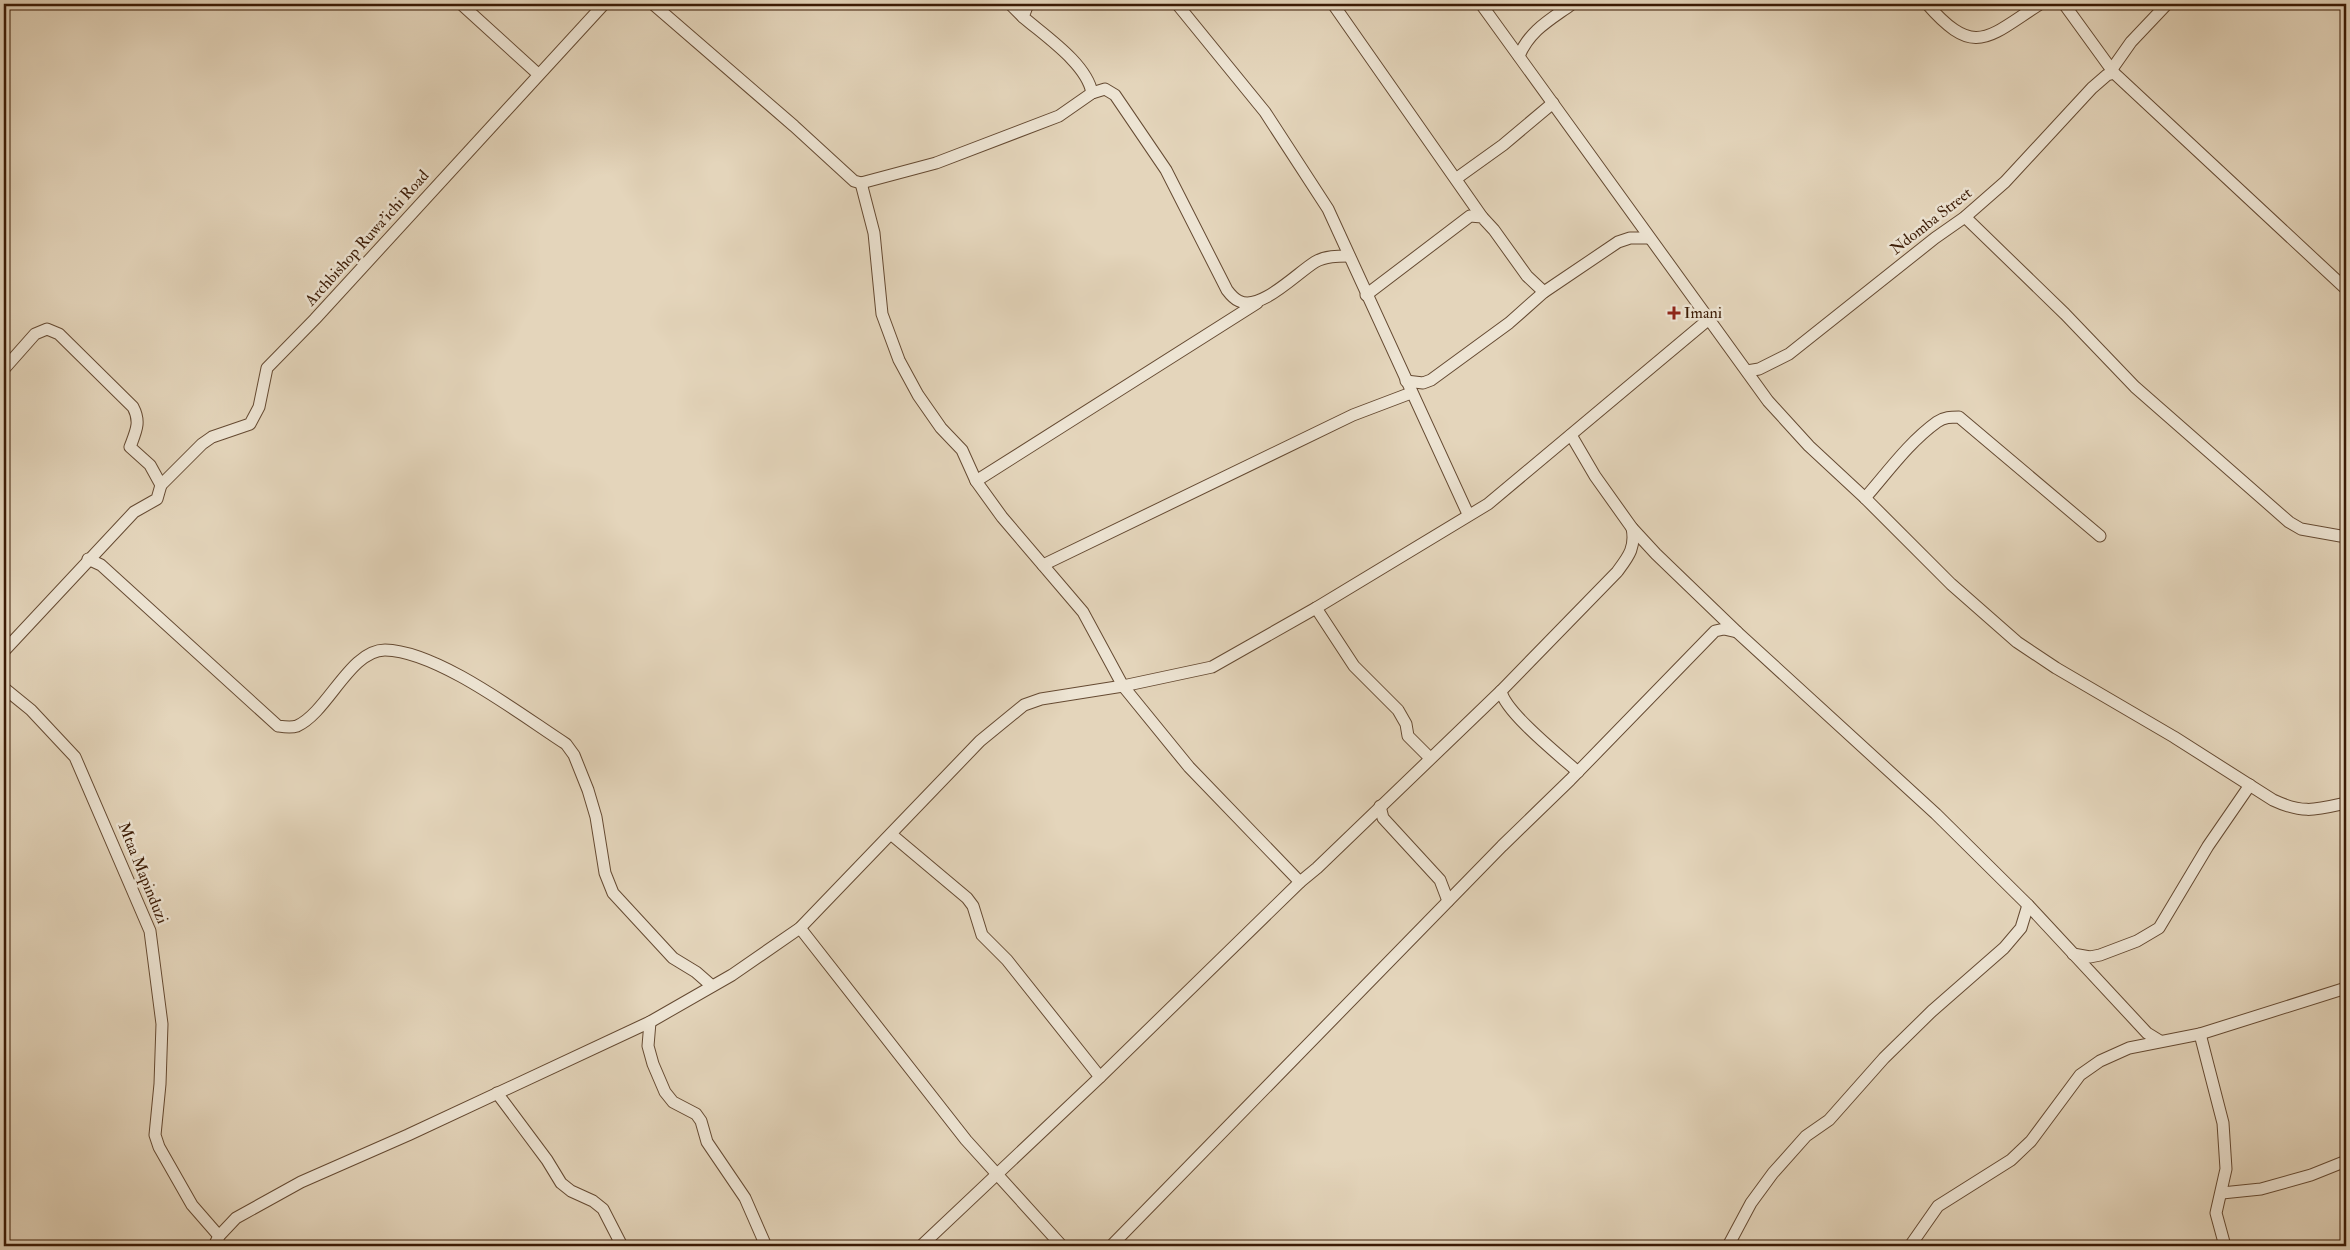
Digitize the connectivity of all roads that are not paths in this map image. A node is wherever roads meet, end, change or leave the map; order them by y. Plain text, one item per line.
1 (461, 4) edge
2 (604, 4) edge
3 (653, 4) edge
4 (1010, 4) edge
5 (1028, 4) edge
6 (1177, 4) edge
7 (1333, 4) edge
8 (1481, 4) edge
9 (1572, 4) edge
10 (1927, 4) edge
11 (2040, 4) edge
12 (2064, 4) edge
13 (2167, 4) edge
14 (1024, 17) junction
15 (1518, 56) junction
16 (2113, 71) junction
17 (538, 74) junction
18 (1092, 93) junction
19 (1553, 103) junction
20 (1456, 178) junction
21 (861, 183) junction
22 (1482, 217) junction
23 (1965, 217) junction
24 (1648, 238) junction
25 (1349, 256) junction
26 (2346, 289) edge
27 (1544, 292) junction
28 (1366, 295) junction
29 (1261, 300) junction
30 (1709, 320) junction
31 (4, 368) edge
32 (1747, 371) junction
33 (1406, 381) junction
34 (1411, 393) junction
35 (1571, 436) junction
36 (976, 481) junction
37 (161, 485) junction
38 (1865, 498) junction
39 (1468, 514) junction
40 (1632, 528) junction
41 (2100, 536) dead end
42 (2346, 537) edge
43 (96, 550) junction
44 (1632, 552) junction
45 (1656, 554) junction
46 (88, 559) junction
47 (101, 565) junction
48 (1043, 565) junction
49 (1316, 608) junction
50 (1717, 613) junction
51 (1715, 631) junction
52 (1737, 632) junction
53 (4, 651) edge
54 (1123, 686) junction
55 (4, 688) edge
56 (1501, 691) junction
57 (1430, 758) junction
58 (1578, 772) junction
59 (2250, 785) junction
60 (2346, 803) edge
61 (1380, 806) junction
62 (892, 835) junction
63 (1300, 882) junction
64 (1448, 901) junction
65 (2028, 905) junction
66 (800, 928) junction
67 (2073, 954) junction
68 (712, 986) junction
69 (2346, 988) edge
70 (650, 1022) junction
71 (2200, 1034) junction
72 (2160, 1041) junction
73 (1100, 1077) junction
74 (496, 1093) junction
75 (2346, 1161) edge
76 (997, 1174) junction
77 (2222, 1193) junction
78 (217, 1241) edge
79 (622, 1246) edge
80 (766, 1246) edge
81 (920, 1246) edge
82 (1062, 1246) edge
83 (1111, 1246) edge
84 (1728, 1246) edge
85 (1910, 1246) edge
86 (2225, 1246) edge

1 - 17 street
2 - 17 street, Archbishop Ruwa'ichi Road
3 - 21 street
4 - 14 street
5 - 14 street
6 - 25 street
7 - 20 street
8 - 15 street
9 - 15 street
10 - 11 street
12 - 16 street
13 - 16 street
14 - 18 street
15 - 19 street
16 - 23 street, Ndomba Street
16 - 26 street
17 - 37 street, Archbishop Ruwa'ichi Road
18 - 21 street
18 - 29 street
19 - 20 street
19 - 24 street
20 - 22 street
21 - 36 street
22 - 27 street
22 - 28 street
23 - 32 street, Ndomba Street
23 - 42 street
24 - 27 street
24 - 30 street
25 - 28 street
25 - 29 street
27 - 33 street
28 - 33 street
29 - 36 street
30 - 32 street
30 - 35 street
31 - 37 street
32 - 38 street
33 - 34 street
34 - 39 street
34 - 48 street
35 - 39 street
35 - 40 street
36 - 48 street
37 - 43 street, Archbishop Ruwa'ichi Road
38 - 41 street
38 - 59 street
39 - 49 street
40 - 44 street
40 - 45 street
43 - 46 street, Archbishop Ruwa'ichi Road
43 - 47 street
44 - 45 street
44 - 56 street
45 - 50 street
46 - 47 street
46 - 53 street, Archbishop Ruwa'ichi Road
47 - 68 street
48 - 54 street
49 - 54 street
49 - 57 street
50 - 51 street
50 - 52 street
51 - 52 street
51 - 58 street
52 - 65 street
54 - 62 street
54 - 63 street
55 - 78 street, Mtaa Mapinduzi
56 - 57 street
56 - 58 street
57 - 61 street
58 - 64 street
59 - 60 street
59 - 67 street
61 - 63 street
61 - 64 street
62 - 66 street
62 - 73 street
63 - 73 street
64 - 83 street
65 - 67 street
65 - 84 street
66 - 68 street
66 - 76 street
67 - 72 street
68 - 70 street
69 - 71 street
70 - 74 street
70 - 80 street
71 - 72 street
71 - 77 street
72 - 85 street
73 - 76 street
74 - 78 street
74 - 79 street
75 - 77 street
76 - 81 street
76 - 82 street
77 - 86 street

